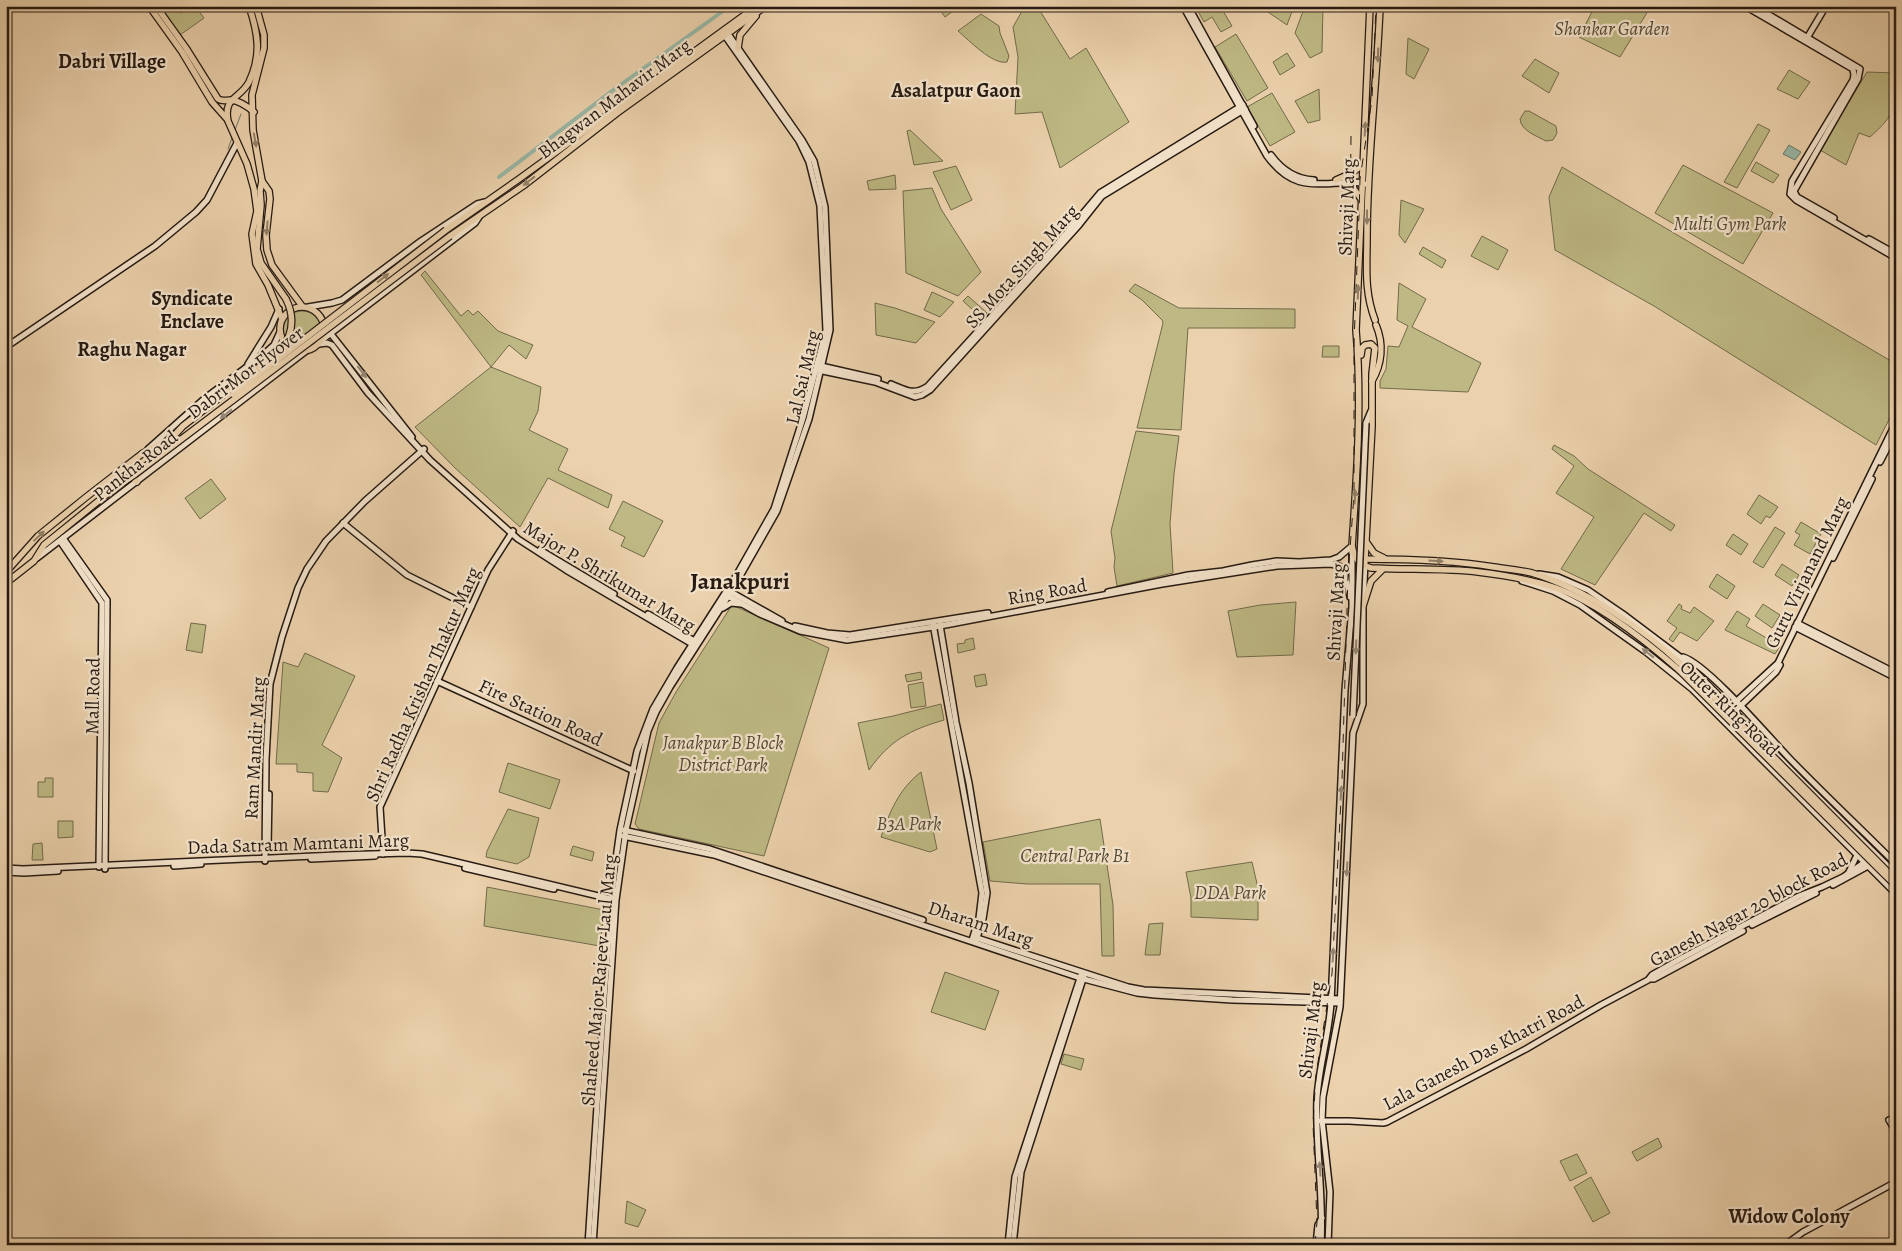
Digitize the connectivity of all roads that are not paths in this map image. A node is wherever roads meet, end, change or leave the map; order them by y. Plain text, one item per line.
1 (149, 6) edge
2 (156, 6) edge
3 (249, 6) edge
4 (256, 6) edge
5 (1183, 6) edge
6 (1188, 6) edge
7 (1370, 6) edge
8 (1380, 6) edge
9 (1745, 6) edge
10 (1754, 6) edge
11 (1826, 6) edge
12 (762, 7) edge
13 (725, 32) junction
14 (1806, 39) junction
15 (714, 42) junction
16 (736, 48) junction
17 (231, 100) junction
18 (1242, 108) junction
19 (254, 112) junction
20 (229, 123) junction
21 (237, 142) junction
22 (258, 156) junction
23 (246, 162) junction
24 (1363, 164) junction
25 (1336, 180) junction
26 (262, 181) junction
27 (1346, 182) junction
28 (1364, 182) junction
29 (1361, 199) junction
30 (487, 202) junction
31 (480, 214) junction
32 (1896, 254) edge
33 (1896, 258) edge
34 (350, 292) junction
35 (305, 307) junction
36 (364, 308) junction
37 (279, 309) junction
38 (282, 319) junction
39 (280, 332) junction
40 (331, 334) junction
41 (320, 342) junction
42 (6, 347) edge
43 (306, 351) junction
44 (248, 366) junction
45 (819, 368) junction
46 (1358, 377) junction
47 (1371, 383) junction
48 (264, 385) junction
49 (1371, 411) junction
50 (1896, 422) edge
51 (1896, 431) edge
52 (424, 451) junction
53 (144, 453) junction
54 (125, 466) junction
55 (136, 478) junction
56 (344, 524) junction
57 (1353, 527) junction
58 (1366, 528) junction
59 (512, 532) junction
60 (62, 539) junction
61 (1366, 541) junction
62 (1352, 546) junction
63 (1365, 559) junction
64 (1387, 559) junction
65 (34, 561) junction
66 (1331, 562) junction
67 (1364, 566) junction
68 (1383, 569) junction
69 (6, 572) edge
70 (1532, 573) junction
71 (740, 578) junction
72 (1517, 580) junction
73 (6, 583) edge
74 (728, 593) junction
75 (746, 604) junction
76 (471, 606) junction
77 (1363, 606) junction
78 (1352, 607) junction
79 (720, 610) junction
80 (937, 625) junction
81 (1798, 626) junction
82 (696, 644) junction
83 (1680, 657) junction
84 (1681, 668) junction
85 (1896, 673) edge
86 (1896, 678) edge
87 (437, 681) junction
88 (1709, 685) junction
89 (1699, 696) junction
90 (1738, 704) junction
91 (1732, 709) junction
92 (1720, 717) junction
93 (1724, 722) junction
94 (1352, 733) junction
95 (635, 772) junction
96 (623, 833) junction
97 (1856, 835) junction
98 (1847, 844) junction
99 (1338, 850) junction
100 (1348, 850) junction
101 (383, 854) junction
102 (1857, 855) junction
103 (266, 860) junction
104 (1867, 864) junction
105 (1896, 864) edge
106 (1887, 866) junction
107 (102, 867) junction
108 (6, 870) edge
109 (1848, 874) junction
110 (1878, 875) junction
111 (1896, 877) edge
112 (1888, 886) junction
113 (1896, 886) edge
114 (1896, 894) edge
115 (614, 901) junction
116 (974, 939) junction
117 (1082, 975) junction
118 (1651, 978) junction
119 (1331, 1001) junction
120 (1340, 1001) junction
121 (1896, 1117) edge
122 (1036, 1118) junction
123 (1320, 1121) junction
124 (1896, 1132) edge
125 (1896, 1182) edge
126 (1323, 1218) junction
127 (588, 1245) edge
128 (593, 1245) edge
129 (1008, 1245) edge
130 (1013, 1245) edge
131 (1316, 1245) edge
132 (1321, 1245) edge
133 (1328, 1245) edge
134 (1785, 1245) edge

1 - 20 main road
2 - 17 main road
3 - 17 main road
4 - 19 main road
5 - 18 street
6 - 18 street
24 -> 7 main road, Shivaji Marg
8 -> 28 main road, Shivaji Marg
9 - 14 street
10 - 14 street
11 - 14 street
12 - 13 main road, Bhagwan Mahavir Marg
12 - 16 main road
13 - 15 main road, Bhagwan Mahavir Marg
13 - 16 street, Lal Sai Marg
13 - 30 main road, Bhagwan Mahavir Marg
14 - 32 street
14 - 33 street
15 - 16 street
15 -> 31 main road, Bhagwan Mahavir Marg
16 - 45 street, Lal Sai Marg
17 - 19 main road
17 - 20 main road
18 - 25 street
18 - 27 street
18 - 45 street, SS Mota Singh Marg
19 -> 22 main road
20 - 21 main road
21 - 23 main road
21 - 42 street
22 - 23 main road
22 - 26 main road
23 - 37 main road
24 - 25 main road
24 - 28 main road, Shivaji Marg
25 - 28 street
26 -> 35 main road
26 - 55 main road, bridge
27 - 28 street
27 - 29 main road
28 - 29 main road, Shivaji Marg
28 -> 47 main road, Shivaji Marg
46 -> 29 main road, Shivaji Marg
30 - 34 street
53 -> 30 main road, Dabri Mor Flyover, bridge
31 - 36 street
31 - 55 main road, Dabri Mor Flyover, bridge
34 - 35 street
34 - 36 street
35 - 38 main road
35 - 41 main road
36 - 40 street
37 - 38 main road
37 - 44 street
38 - 39 main road
39 - 43 main road
39 - 44 street
40 - 41 street
40 -> 52 street, Major P. Shrikumar Marg
41 - 43 main road
41 - 52 street, Major P. Shrikumar Marg
43 - 48 street, Pankha Road
44 - 48 street
44 - 53 street
45 - 71 street, Lal Sai Marg
45 - 74 street, Lal Sai Marg
46 - 47 main road
57 -> 46 main road, Shivaji Marg
47 - 49 main road, Shivaji Marg
48 -> 55 street, Pankha Road
49 - 58 main road, Shivaji Marg
49 -> 94 street, bridge
50 - 81 street, Guru Virjanand Marg
51 - 81 street, Guru Virjanand Marg
52 - 56 street, Ram Mandir Marg
52 - 59 street, Major P. Shrikumar Marg
53 - 54 main road, Pankha Road
54 - 55 main road
69 -> 54 main road, Pankha Road
55 - 60 street, Pankha Road
55 - 65 main road, Dabri Mor Flyover, bridge
56 - 76 street
56 - 103 street, Ram Mandir Marg
57 - 58 main road
57 - 62 main road, Shivaji Marg
58 - 61 main road, Shivaji Marg
59 - 76 street, Shri Radha Krishan Thakur Marg
59 - 82 street, Major P. Shrikumar Marg
60 - 65 street, Pankha Road
60 - 107 street, Mall Road
61 - 63 main road, Shivaji Marg
61 - 64 main road
62 - 66 street, Ring Road
62 - 67 main road
62 - 78 street, Shivaji Marg
63 - 64 main road, Outer Ring Road
63 - 67 street, Shivaji Marg
64 -> 70 main road, Outer Ring Road
65 - 73 main road, Pankha Road
66 - 78 street
66 - 80 street, Ring Road
67 - 68 main road, Outer Ring Road
67 - 77 street, Shivaji Marg
68 - 72 main road, Outer Ring Road
68 - 77 main road
70 - 83 street, Outer Ring Road
70 - 84 main road, Outer Ring Road
71 - 74 street, Lal Sai Marg
71 - 75 street
72 - 84 main road, Outer Ring Road
89 -> 72 street, Outer Ring Road
74 - 75 street, Ring Road
74 - 79 street, Lal Sai Marg
74 - 82 street, Lal Sai Marg
75 - 79 street
75 - 80 street, Ring Road
76 - 87 street, Shri Radha Krishan Thakur Marg
77 - 78 street
77 - 94 street, Shivaji Marg
99 -> 78 street, Shivaji Marg
79 - 82 street, Lal Sai Marg
80 - 116 street
81 - 85 street
81 - 86 street
81 - 90 street, Guru Virjanand Marg
82 - 95 street, Shaheed Major Rajeev Laul Marg
83 - 88 street, Outer Ring Road
83 - 90 street
84 - 111 main road, Outer Ring Road, bridge
84 - 113 main road, Outer Ring Road, bridge
87 - 95 street, Fire Station Road
87 - 101 street, Shri Radha Krishan Thakur Marg
88 - 89 street
88 - 91 street, Outer Ring Road
89 - 92 street, Outer Ring Road
90 - 91 street, Guru Virjanand Marg
90 - 105 street
91 - 92 street, Guru Virjanand Marg
91 - 93 street, Guru Virjanand Marg
91 - 97 street, Outer Ring Road
92 - 93 street, Outer Ring Road
93 - 98 street, Outer Ring Road
94 - 100 street, Shivaji Marg
95 - 96 street, Shaheed Major Rajeev Laul Marg
96 - 115 street, Shaheed Major Rajeev Laul Marg
96 - 116 street, Dharam Marg
97 - 98 street
97 - 106 street, Outer Ring Road
98 - 102 street, Outer Ring Road
99 - 100 street
119 -> 99 street, Shivaji Marg
100 -> 120 street, Shivaji Marg
101 - 103 street, Dada Satram Mamtani Marg
101 - 115 street, Dada Satram Mamtani Marg
102 - 104 street, Outer Ring Road
102 - 109 street
103 - 107 street, Dada Satram Mamtani Marg
104 - 109 street, Ganesh Nagar 20 block Road
104 - 110 street, Outer Ring Road
104 - 118 street, Ganesh Nagar 20 block Road
106 - 110 street
106 - 111 street, Outer Ring Road
107 - 108 street, Dada Satram Mamtani Marg
109 - 118 street, Ganesh Nagar 20 block Road
110 - 112 street, Outer Ring Road
111 - 112 street
112 - 114 street, Outer Ring Road
115 - 127 street, Shaheed Major Rajeev Laul Marg
115 - 128 street, Shaheed Major Rajeev Laul Marg
116 - 117 street, Dharam Marg
117 - 119 street, Dharam Marg
117 - 122 street
118 - 123 street, Lala Ganesh Das Khatri Road
119 - 120 street, Dharam Marg
119 - 123 street, Shivaji Marg
120 - 123 street, Shivaji Marg
121 - 124 street
122 - 129 street
122 - 130 street
126 -> 123 street, Shivaji Marg
123 - 133 street, Shivaji Marg
125 - 134 street
126 - 131 street
126 - 132 street

